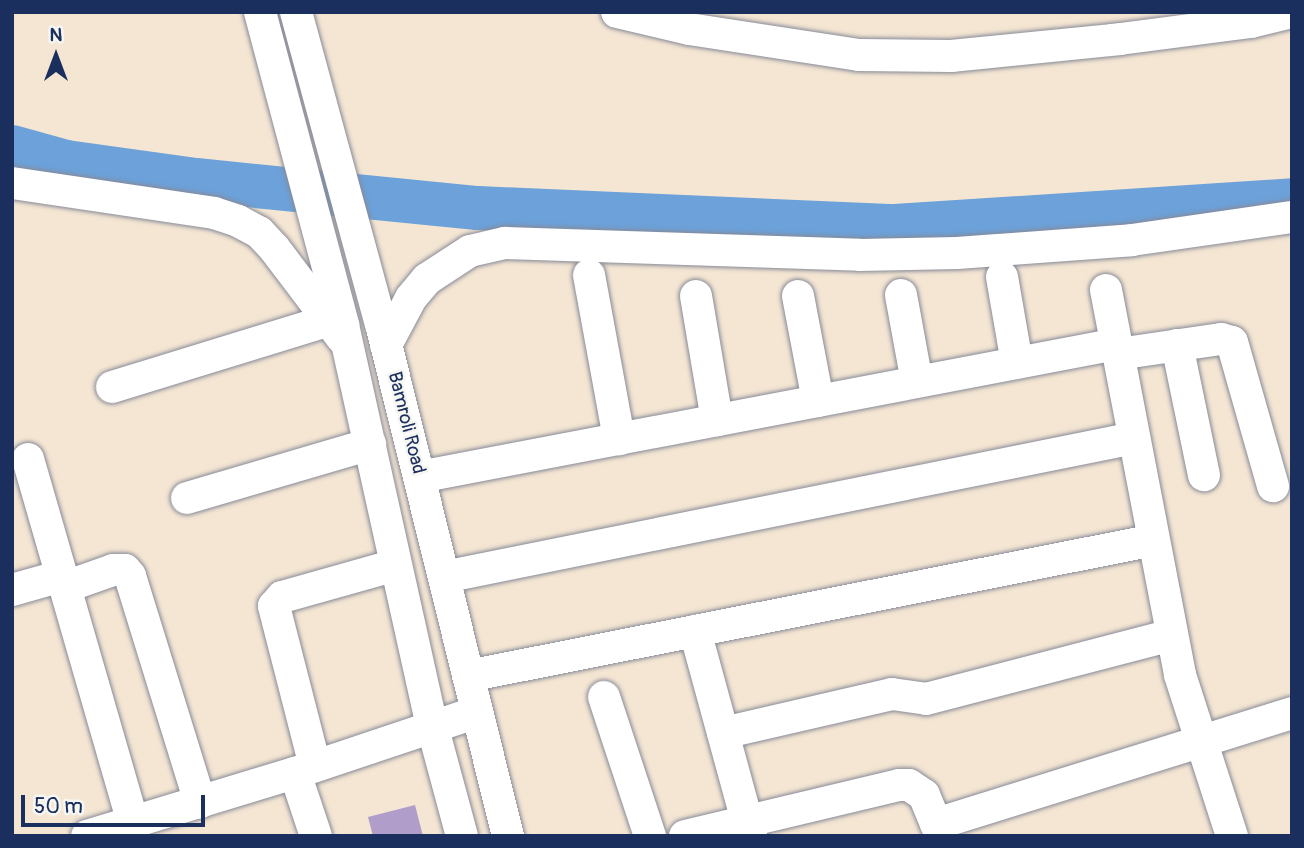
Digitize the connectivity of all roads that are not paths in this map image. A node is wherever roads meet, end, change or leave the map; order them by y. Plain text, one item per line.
1 (260, 12) edge
2 (296, 12) edge
3 (617, 12) edge
4 (1292, 12) edge
5 (12, 183) edge
6 (1292, 217) edge
7 (589, 275) dead end
8 (1002, 277) dead end
9 (1106, 290) dead end
10 (901, 295) dead end
11 (696, 296) dead end
12 (798, 296) dead end
13 (339, 330) junction
14 (384, 335) junction
15 (1177, 345) junction
16 (1117, 349) junction
17 (1017, 363) junction
18 (917, 382) junction
19 (112, 387) dead end
20 (818, 401) junction
21 (717, 420) junction
22 (1134, 438) junction
23 (618, 439) junction
24 (370, 444) junction
25 (28, 459) dead end
26 (1204, 475) dead end
27 (419, 477) junction
28 (1273, 486) dead end
29 (187, 498) dead end
30 (1154, 540) junction
31 (396, 565) junction
32 (444, 577) junction
33 (63, 582) junction
34 (12, 590) edge
35 (695, 631) junction
36 (1172, 635) junction
37 (468, 676) junction
38 (604, 697) dead end
39 (477, 712) junction
40 (1292, 713) edge
41 (432, 725) junction
42 (723, 733) junction
43 (1201, 741) junction
44 (305, 769) junction
45 (184, 816) edge
46 (133, 822) junction
47 (749, 829) edge
48 (938, 830) edge
49 (88, 836) edge
50 (316, 836) edge
51 (462, 836) edge
52 (508, 836) edge
53 (650, 836) edge
54 (685, 836) edge
55 (1232, 836) edge

1 - 13 street, Bamroli Road
2 - 14 street, Bamroli Road
3 - 4 street
5 - 13 street
6 - 14 street
7 - 23 street
8 - 17 street
9 - 16 street
10 - 18 street
11 - 21 street
12 - 20 street
13 - 19 street
13 - 24 street, Bamroli Road
14 - 27 street, Bamroli Road
15 - 16 street
15 - 26 street
15 - 28 street
16 - 17 street
16 - 22 street
17 - 18 street
18 - 20 street
20 - 21 street
21 - 23 street
22 - 30 street
22 - 32 street
23 - 27 street
24 - 29 street
24 - 31 street, Bamroli Road
25 - 33 street
27 - 32 street, Bamroli Road
30 - 35 street
30 - 36 street
31 - 41 street, Bamroli Road
31 - 44 street
32 - 37 street, Bamroli Road
33 - 34 street
33 - 45 street
33 - 46 street
35 - 37 street
35 - 42 street
36 - 42 street
36 - 43 street
37 - 39 street, Bamroli Road
38 - 53 street
39 - 41 street
39 - 52 street, Bamroli Road
40 - 43 street
41 - 44 street
41 - 51 street, Bamroli Road
42 - 47 street
43 - 48 street
43 - 55 street
44 - 45 street
44 - 50 street
45 - 46 street
46 - 49 street
47 - 48 street
47 - 54 street

